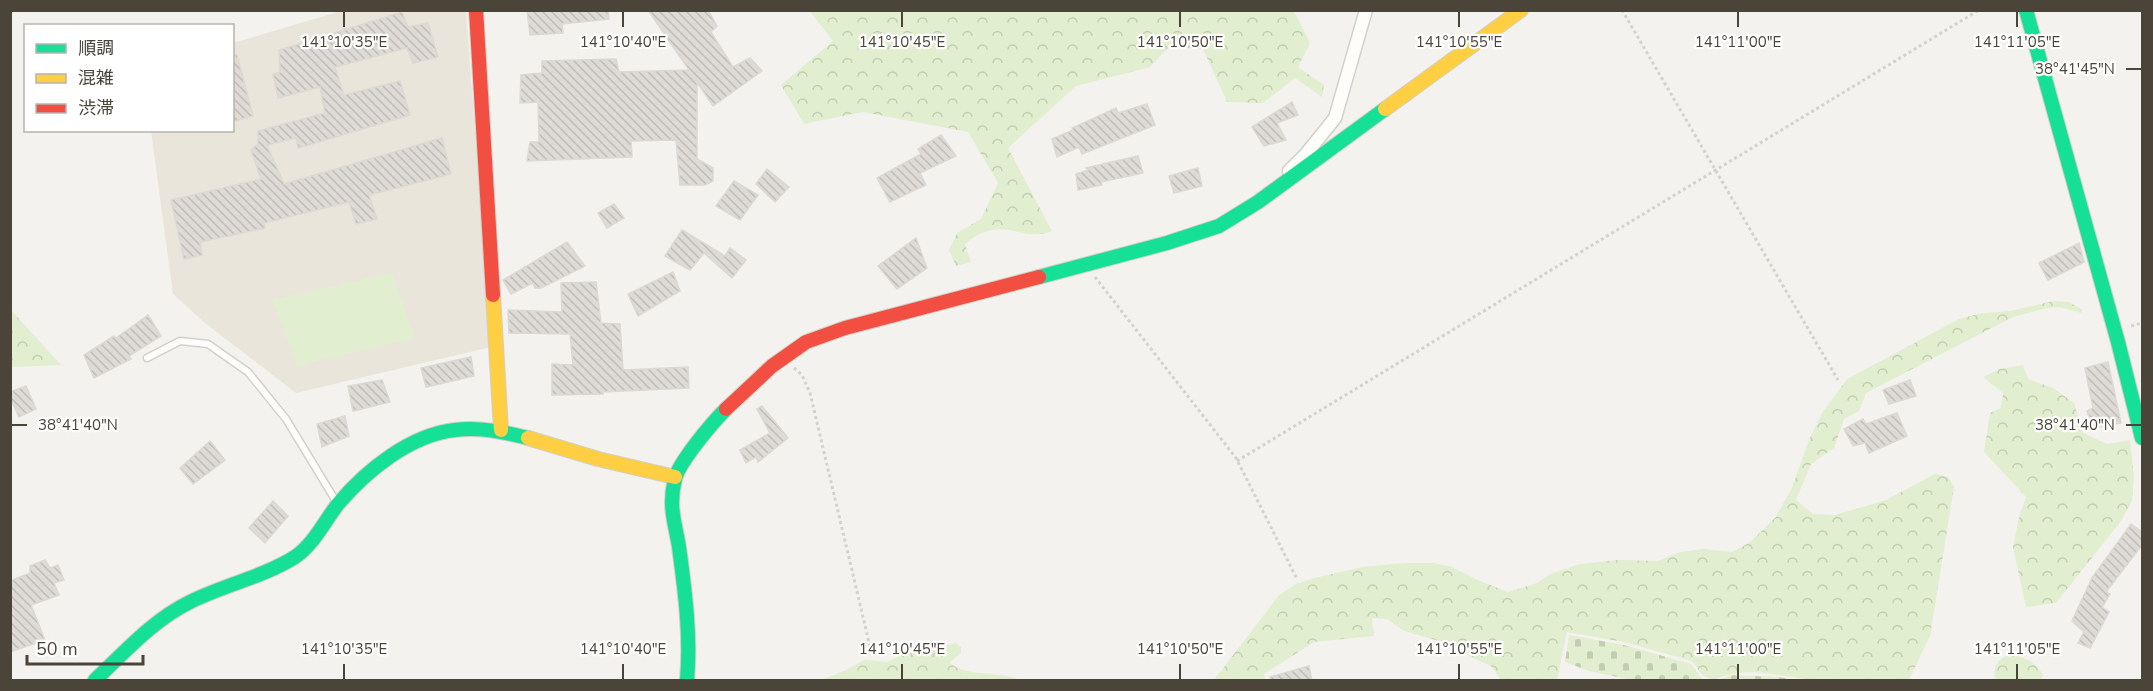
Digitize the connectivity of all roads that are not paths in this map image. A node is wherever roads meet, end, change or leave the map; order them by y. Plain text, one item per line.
1 (476, 10) edge
2 (1366, 10) edge
3 (1521, 10) edge
4 (2026, 10) edge
5 (1258, 202) junction
6 (147, 358) dead end
7 (501, 430) junction
8 (2142, 438) edge
9 (675, 477) junction
10 (338, 505) junction
11 (95, 681) edge
12 (687, 681) edge

1 - 7 street
2 - 5 street
3 - 5 street
4 - 8 street
5 - 9 street
6 - 10 lane
7 - 9 street
7 - 10 street
9 - 12 street
10 - 11 street

